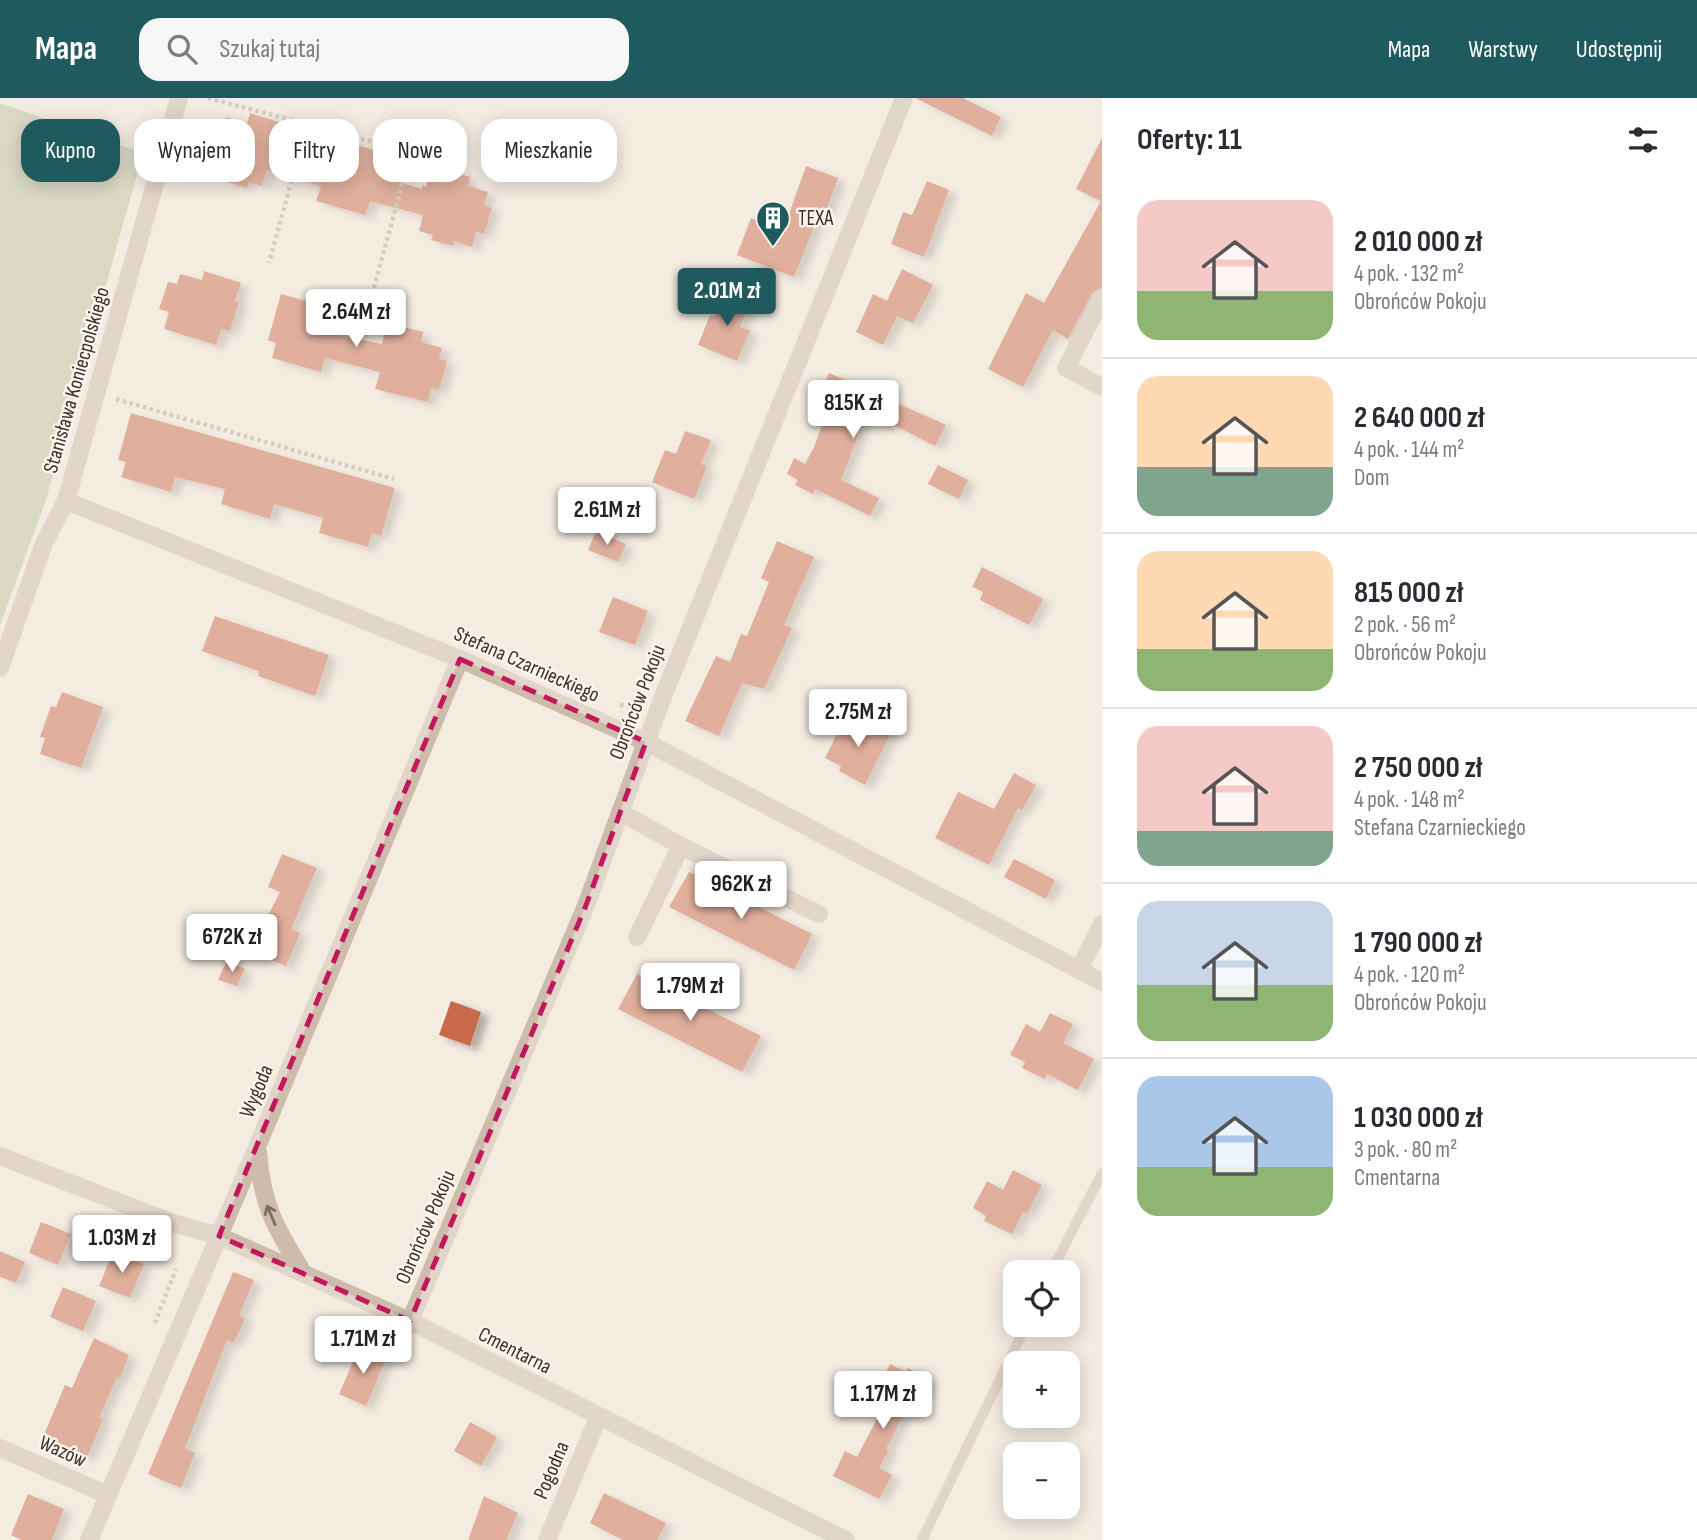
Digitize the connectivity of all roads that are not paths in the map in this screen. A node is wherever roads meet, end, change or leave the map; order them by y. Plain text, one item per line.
1 (179, 98) edge
2 (904, 98) edge
3 (1102, 298) edge
4 (1102, 387) edge
5 (66, 501) junction
6 (460, 659) junction
7 (0, 668) edge
8 (646, 742) junction
9 (620, 811) junction
10 (681, 846) junction
11 (819, 914) dead end
12 (1102, 924) edge
13 (637, 937) dead end
14 (1079, 970) junction
15 (1102, 982) edge
16 (257, 1147) junction
17 (0, 1156) edge
18 (1102, 1173) edge
19 (219, 1236) junction
20 (1057, 1260) edge
21 (304, 1274) junction
22 (410, 1321) junction
23 (1020, 1337) edge
24 (598, 1418) junction
25 (0, 1448) edge
26 (108, 1495) junction
27 (89, 1540) edge
28 (547, 1540) edge
29 (846, 1540) edge
30 (922, 1540) edge

1 - 5 street, Stanisława Koniecpolskiego
2 - 8 street, Obrońców Pokoju
3 - 4 street
5 - 6 street, Stefana Czarnieckiego
5 - 7 street, Stanisława Koniecpolskiego
6 - 8 street, Stefana Czarnieckiego
6 - 16 street, Wygoda
8 - 9 street, Obrońców Pokoju
8 - 14 street, Stefana Czarnieckiego
9 - 10 street
9 - 22 street, Obrońców Pokoju
10 - 11 street
10 - 13 street
12 - 14 street
14 - 15 street, Stefana Czarnieckiego
16 - 19 street, Wygoda
21 -> 16 street
17 - 19 street, Cmentarna
18 - 20 lane
19 - 21 street, Cmentarna
19 - 26 street, Wygoda
21 - 22 street, Cmentarna
22 - 24 street, Cmentarna
23 - 30 lane
24 - 28 street, Pogodna
24 - 29 street, Cmentarna
25 - 26 street, Wazów
26 - 27 street, Wygoda

